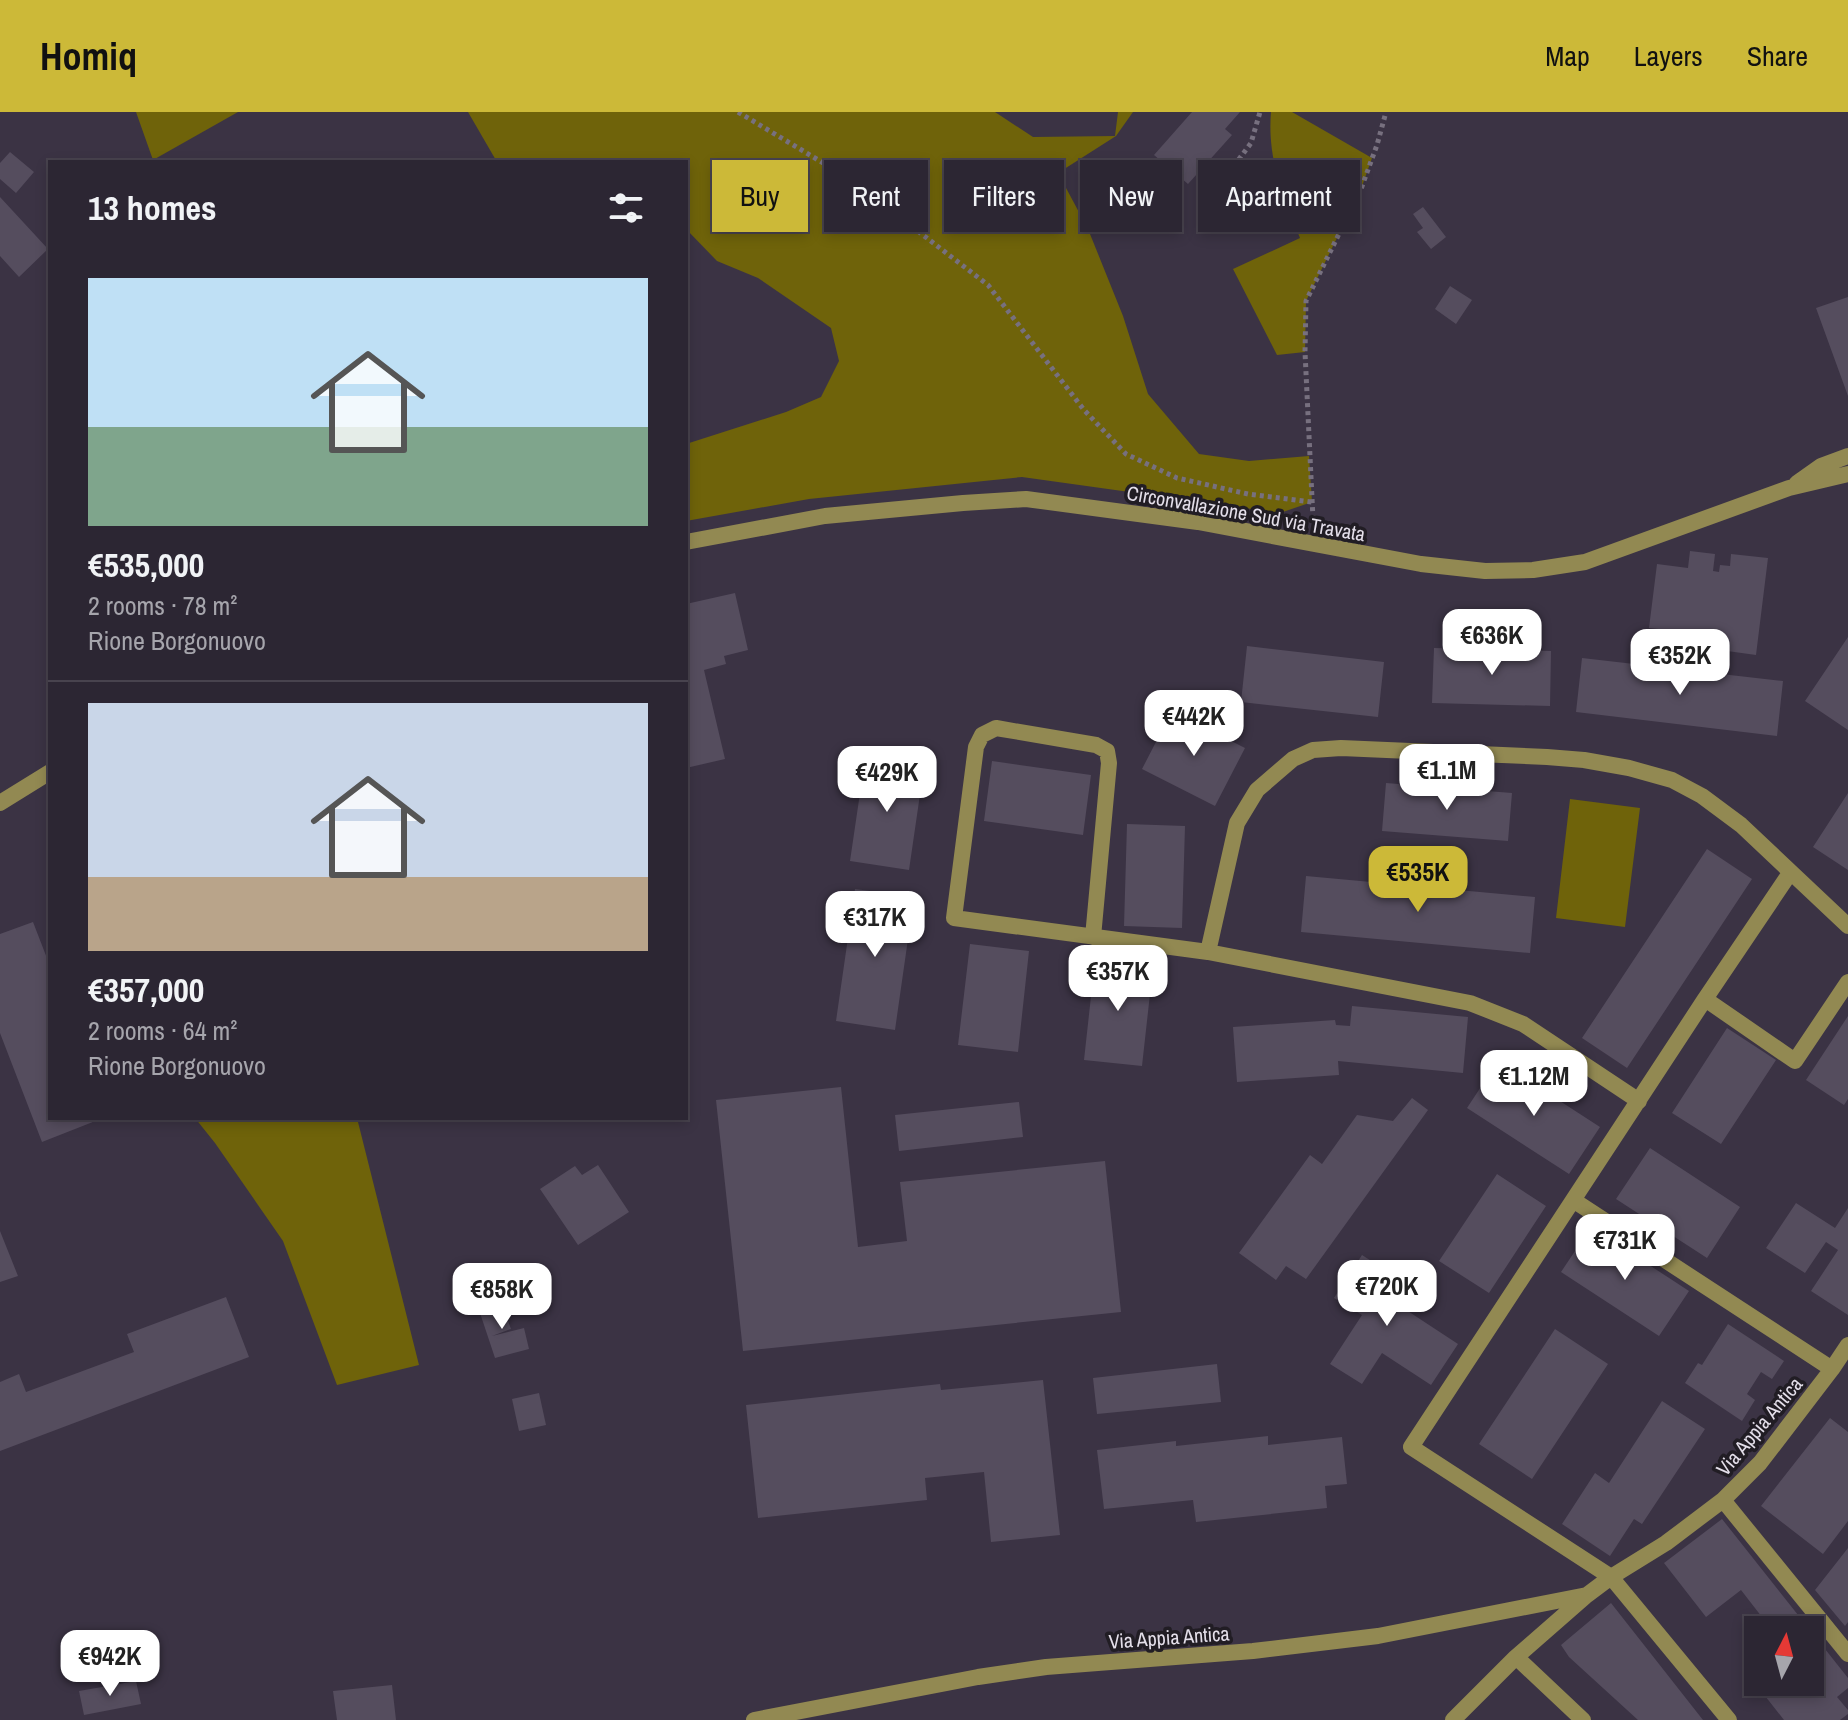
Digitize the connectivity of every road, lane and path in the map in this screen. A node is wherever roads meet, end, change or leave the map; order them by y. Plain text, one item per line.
1 (738, 112) edge
2 (1260, 112) edge
3 (1386, 112) edge
4 (1238, 160) edge
5 (1848, 456) edge
6 (1848, 474) edge
7 (1789, 488) junction
8 (1312, 502) junction
9 (688, 542) edge
10 (1314, 544) junction
11 (48, 773) edge
12 (0, 803) edge
13 (1790, 873) junction
14 (1848, 926) edge
15 (1093, 937) junction
16 (1208, 952) junction
17 (1848, 982) edge
18 (1705, 999) junction
19 (1639, 1101) junction
20 (1573, 1200) junction
21 (1848, 1345) edge
22 (1832, 1369) junction
23 (1723, 1500) junction
24 (1611, 1577) junction
25 (1587, 1595) junction
26 (1848, 1654) edge
27 (1516, 1657) junction
28 (754, 1720) edge
29 (1453, 1720) edge
30 (1583, 1720) edge
31 (1729, 1720) edge

1 - 8 path
2 - 4 path
3 - 8 path
5 - 7 street
6 - 7 street
7 - 10 street, Circonvallazione Sud via Travata
8 - 10 path
9 - 10 street, Circonvallazione Sud via Travata
11 - 12 street
13 - 14 street
13 - 16 street
13 - 18 street
15 - 15 street
15 - 16 street
16 - 19 street
17 - 18 street
18 - 19 street
19 - 20 street
20 - 22 street
20 - 24 street
21 - 22 street, Via Appia Antica
22 - 23 street, Via Appia Antica
23 - 24 street, Via Appia Antica
23 - 26 street
24 - 25 street, Via Appia Antica
24 - 31 street
25 - 27 street, Via Appia Antica
25 - 28 street, Via Appia Antica
27 - 29 street, Via Appia Antica
27 - 30 street

